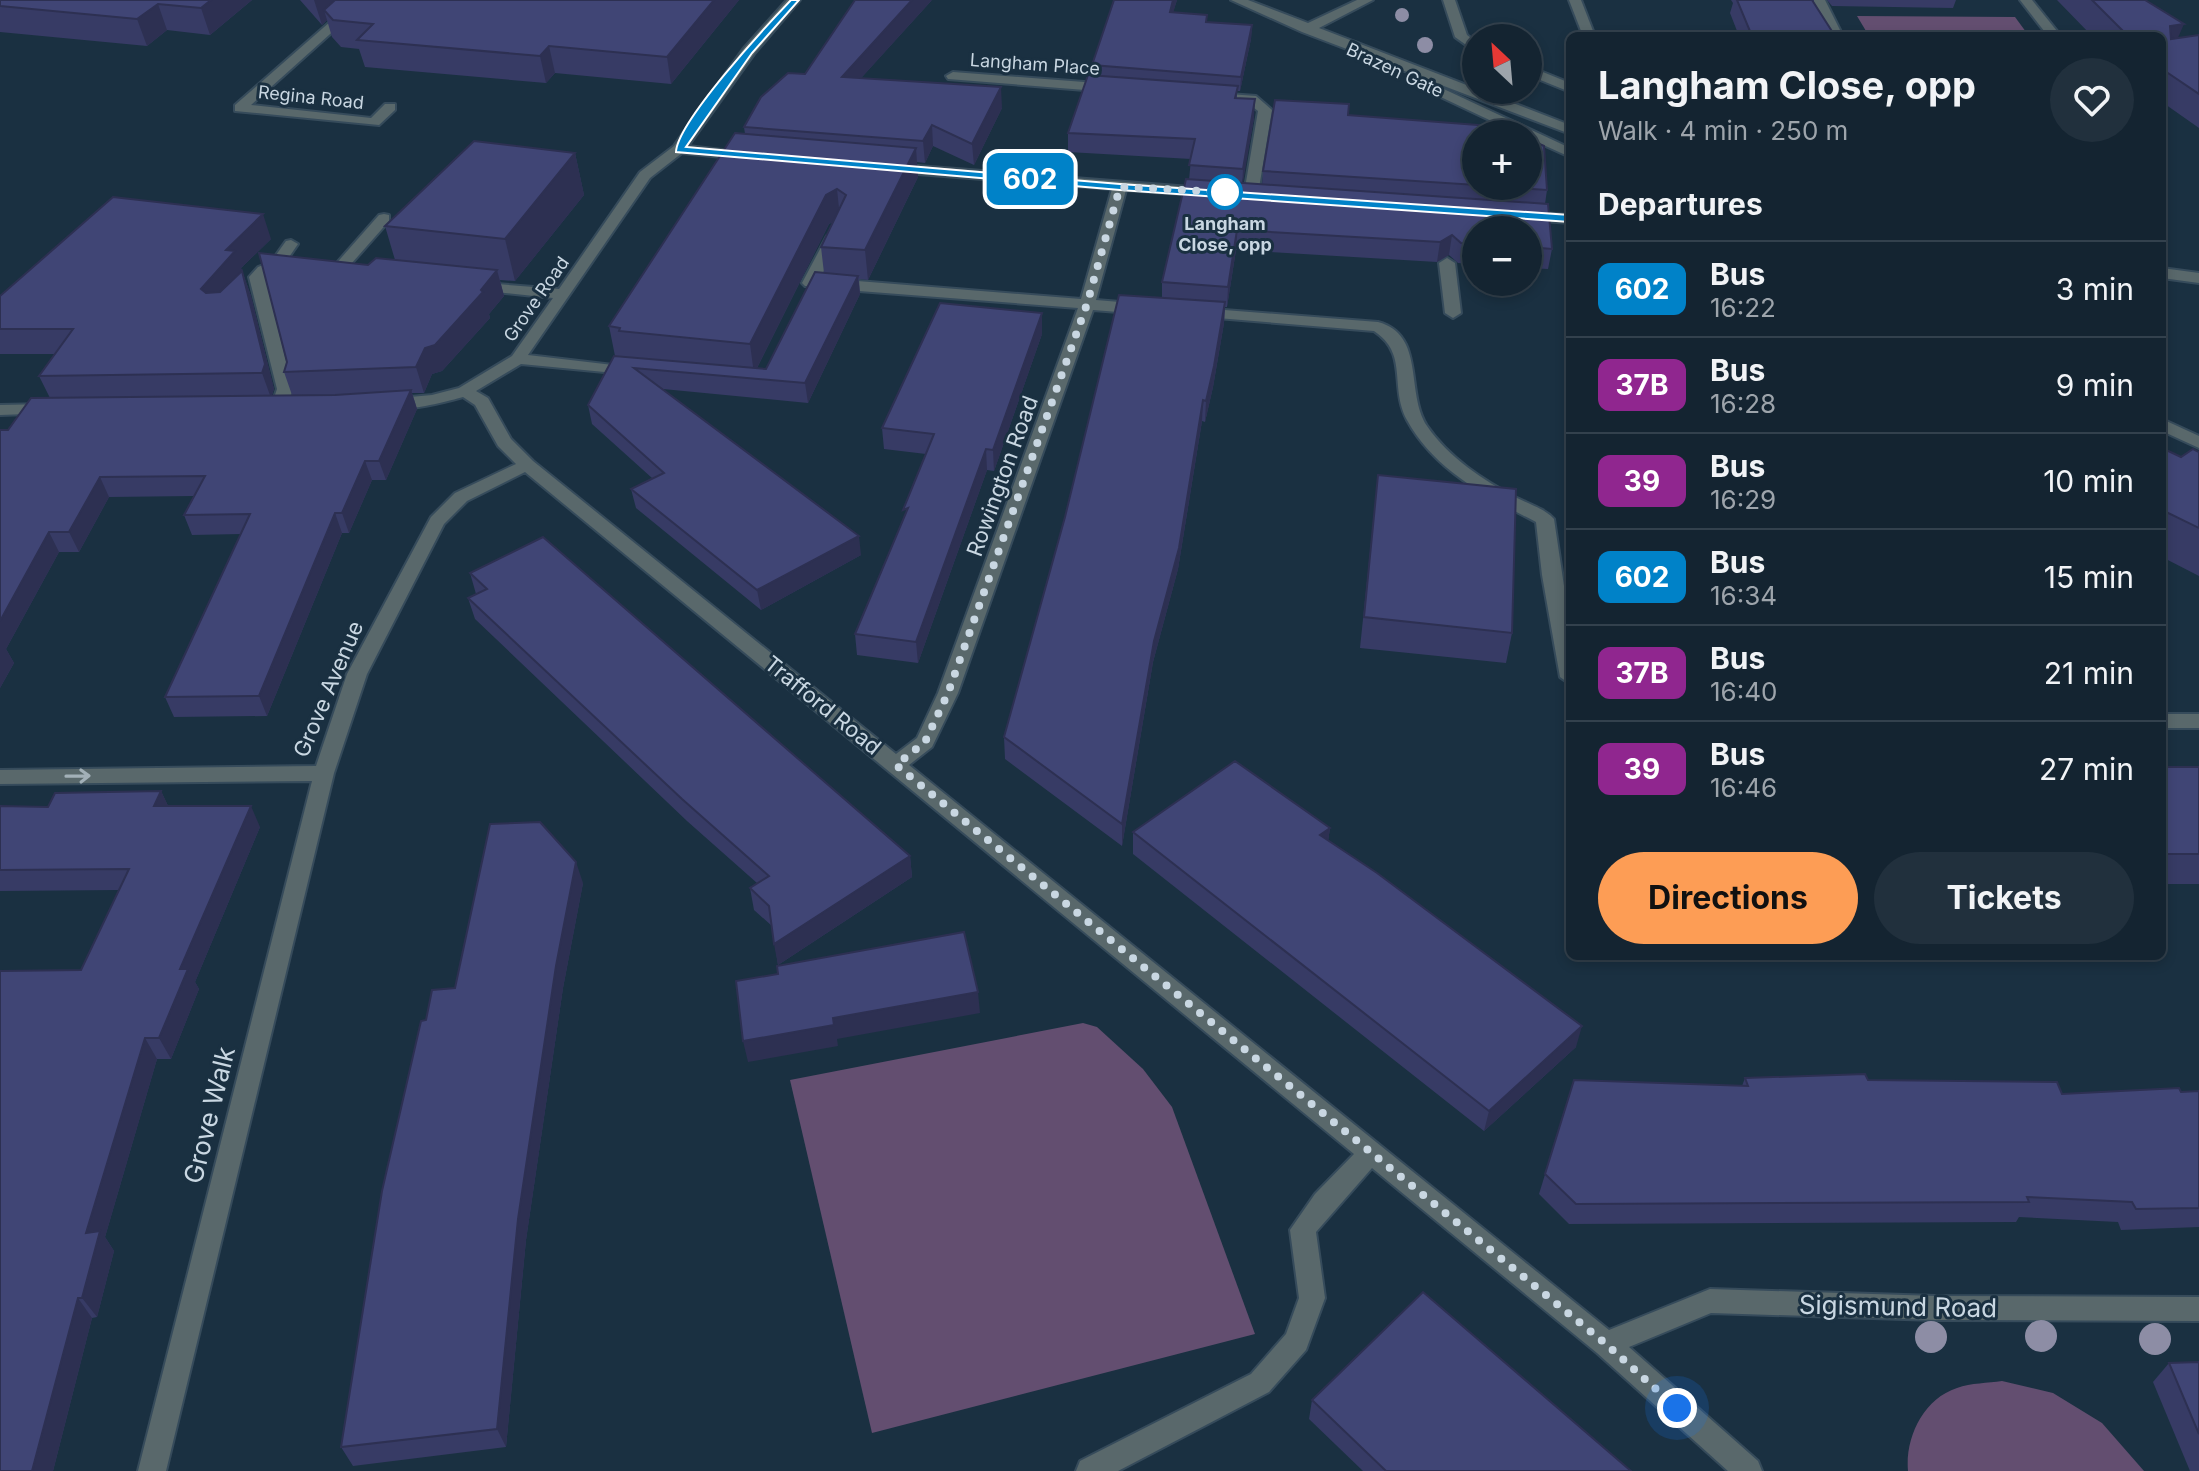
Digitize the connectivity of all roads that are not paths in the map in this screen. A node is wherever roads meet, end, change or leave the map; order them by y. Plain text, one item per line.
1 (362, 0) edge
2 (794, 0) edge
3 (1237, 0) edge
4 (1367, 0) edge
5 (1449, 0) edge
6 (1575, 0) edge
7 (1819, 0) edge
8 (2026, 0) edge
9 (1306, 29) junction
10 (1587, 32) edge
11 (1835, 32) edge
12 (2052, 32) edge
13 (1462, 38) edge
14 (953, 76) dead end
15 (1542, 76) edge
16 (1566, 86) edge
17 (1126, 89) edge
18 (1220, 97) edge
19 (390, 107) dead end
20 (1566, 128) edge
21 (679, 149) junction
22 (1566, 151) edge
23 (760, 158) edge
24 (877, 167) edge
25 (1120, 187) junction
26 (1511, 215) edge
27 (384, 218) dead end
28 (1566, 219) edge
29 (839, 225) edge
30 (291, 244) dead end
31 (1447, 263) edge
32 (277, 264) junction
33 (2166, 274) edge
34 (257, 277) junction
35 (2199, 278) edge
36 (457, 283) edge
37 (563, 294) junction
38 (239, 295) edge
39 (1087, 304) junction
40 (1453, 313) dead end
41 (518, 359) junction
42 (653, 374) edge
43 (465, 391) junction
44 (367, 405) edge
45 (279, 407) edge
46 (61, 409) edge
47 (0, 410) edge
48 (2166, 426) edge
49 (2199, 443) edge
50 (527, 465) junction
51 (1566, 656) edge
52 (2166, 721) edge
53 (2199, 721) edge
54 (896, 765) junction
55 (324, 773) junction
56 (0, 777) edge
57 (1370, 1154) junction
58 (2199, 1309) edge
59 (1606, 1344) junction
60 (152, 1471) edge
61 (1090, 1471) edge
62 (1748, 1471) edge

1 - 19 street, Regina Road
2 - 21 street, Grove Road
3 - 9 street, Brazen Gate
4 - 9 street
5 - 13 street
6 - 10 street
7 - 11 street
8 - 12 street
9 - 20 street, Brazen Gate
9 - 22 street, Brazen Gate
14 - 17 street, Langham Place
15 - 16 street
18 - 25 street
21 - 23 street
21 - 37 street, Grove Road
24 - 25 street
25 - 39 street, Rowington Road
26 - 28 street
27 - 32 street
29 - 39 street
30 - 32 street
31 - 40 street
32 - 34 street
33 - 35 street
34 - 38 street
34 - 45 street
36 - 37 street
37 - 41 street, Grove Road
39 - 51 street
39 - 54 street, Rowington Road
41 - 42 street
41 - 43 street, Grove Road
43 - 44 street, Grove Road
43 - 50 street, Trafford Road
46 - 47 street
48 - 49 street
50 - 54 street, Trafford Road
50 - 55 street, Grove Avenue
52 - 53 street
54 - 57 street, Trafford Road
56 -> 55 street, Grove Avenue
55 - 60 street, Grove Walk
57 - 59 street, Trafford Road
57 - 61 street
58 - 59 street, Sigismund Road
59 - 62 street, Trafford Road

